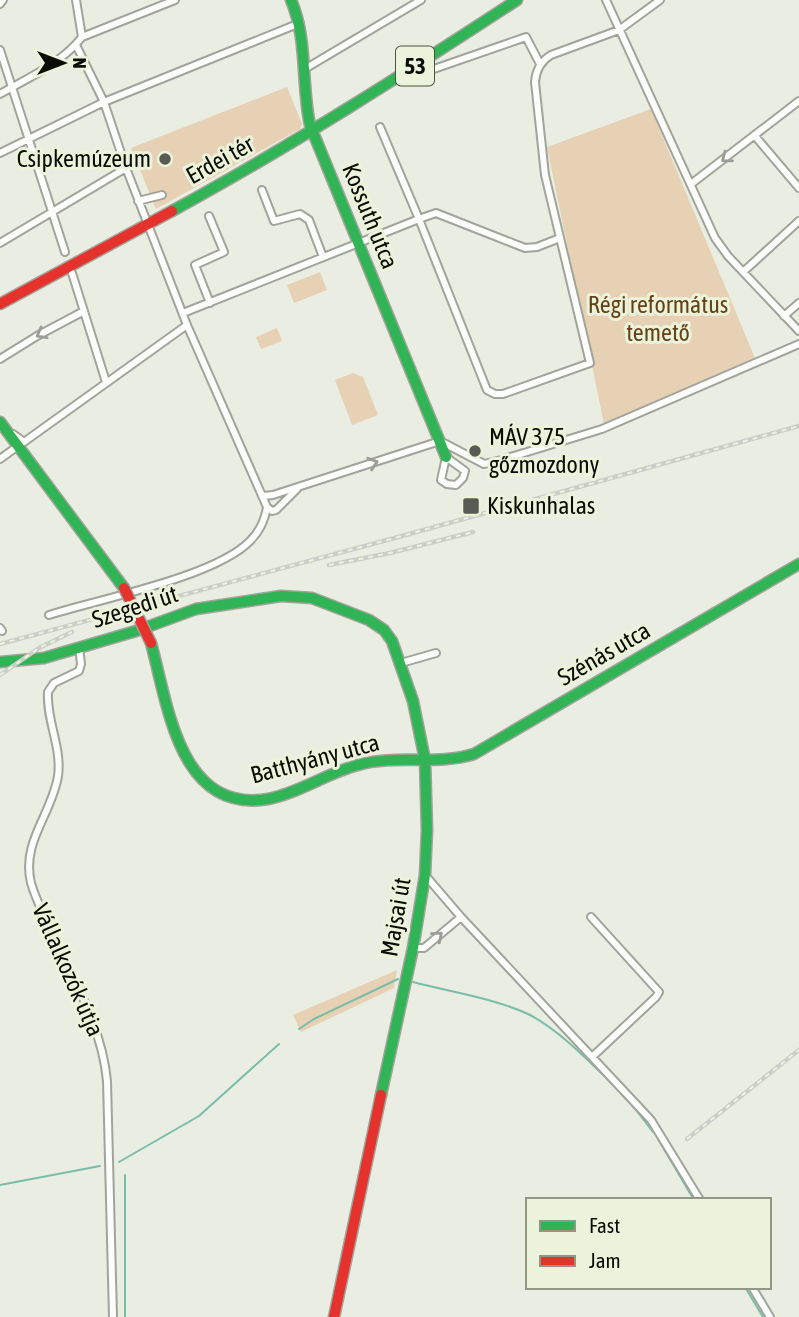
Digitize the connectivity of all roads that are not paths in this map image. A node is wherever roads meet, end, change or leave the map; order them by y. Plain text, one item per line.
1 (76, 0) edge
2 (175, 0) edge
3 (291, 0) edge
4 (421, 0) edge
5 (517, 0) edge
6 (606, 0) edge
7 (660, 0) edge
8 (300, 22) junction
9 (619, 30) junction
10 (82, 37) junction
11 (76, 45) junction
12 (0, 50) edge
13 (540, 64) junction
14 (303, 70) junction
15 (428, 71) dead end
16 (13, 86) junction
17 (0, 94) edge
18 (799, 101) edge
19 (104, 102) junction
20 (380, 127) dead end
21 (312, 130) junction
22 (755, 136) junction
23 (28, 140) junction
24 (0, 153) edge
25 (126, 168) junction
26 (691, 184) junction
27 (799, 188) edge
28 (262, 190) dead end
29 (162, 195) dead end
30 (138, 201) junction
31 (52, 212) junction
32 (209, 216) dead end
33 (419, 219) junction
34 (799, 221) edge
35 (147, 225) junction
36 (561, 238) junction
37 (0, 243) edge
38 (359, 243) junction
39 (65, 252) dead end
40 (323, 257) junction
41 (743, 272) junction
42 (72, 273) dead end
43 (210, 303) junction
44 (799, 303) edge
45 (0, 304) edge
46 (84, 312) junction
47 (183, 313) junction
48 (785, 316) junction
49 (187, 325) junction
50 (799, 331) edge
51 (799, 344) edge
52 (0, 359) edge
53 (106, 383) junction
54 (2, 425) edge
55 (440, 441) junction
56 (21, 444) junction
57 (446, 457) junction
58 (0, 459) edge
59 (308, 484) junction
60 (262, 496) junction
61 (267, 507) junction
62 (799, 564) edge
63 (285, 596) joint
64 (49, 615) dead end
65 (79, 648) junction
66 (436, 653) dead end
67 (0, 662) edge
68 (401, 663) junction
69 (399, 759) junction
70 (425, 760) junction
71 (425, 779) junction
72 (425, 875) junction
73 (461, 916) junction
74 (591, 917) dead end
75 (413, 948) junction
76 (592, 1056) junction
77 (699, 1198) edge
78 (753, 1289) edge
79 (113, 1317) edge
80 (334, 1317) edge
81 (770, 1317) edge

1 - 10 street
2 - 10 street
3 - 8 main road, Kossuth utca
4 - 14 street
5 - 21 main road, 53
6 - 9 street
7 - 9 street
8 - 14 main road, Kossuth utca
8 - 19 street
9 - 13 street
9 - 26 street
10 - 11 street
11 - 16 street
11 - 19 street
12 - 16 street
13 - 15 street
13 - 36 street
14 - 21 main road, Kossuth utca
16 - 17 street
16 - 23 street
18 - 22 street
19 - 23 street
19 - 25 street
20 - 33 street
21 - 35 main road, Erdei tér / 53
21 - 38 main road, Kossuth utca
22 -> 26 street
22 - 27 street
23 - 24 street
23 - 31 street
25 - 30 street
25 - 31 street
26 - 41 street
28 - 40 street, Erdei tér
29 - 30 street
30 - 35 street
31 - 37 street
31 - 39 street
32 - 43 street, Erdei tér
33 - 36 street
33 - 36 street
33 - 38 street
34 - 41 street
35 - 45 main road, 53
35 - 47 street
38 - 40 street
38 - 55 main road, Kossuth utca
40 - 43 street
41 - 48 street
42 - 46 street
43 - 47 street
44 - 48 street
46 -> 52 street
46 - 53 street
47 - 49 street
48 - 50 street
49 - 53 street
49 - 60 street
51 - 55 street
53 - 56 street
54 - 56 main road
55 - 57 main road, Kossuth utca
59 -> 55 street
56 - 58 street
56 - 69 main road, Batthyány utca, bridge
57 - 57 street
59 - 60 street
59 - 61 street
60 - 61 street
61 - 64 street
62 - 70 main road, Szénás utca
63 - 65 main road, Szegedi út
63 - 68 main road, Majsai út
65 - 67 main road, Szegedi út
65 - 79 street, Vállalkozók útja
66 - 68 street
68 - 70 main road, Majsai út
69 - 70 main road, Batthyány utca
69 - 71 main road
70 - 71 main road, Majsai út
71 - 72 main road, Majsai út
72 - 73 street
72 - 75 main road, Majsai út
75 -> 73 street
73 - 76 street
74 - 76 street
75 - 80 main road, Majsai út
76 - 77 street
78 - 81 street

